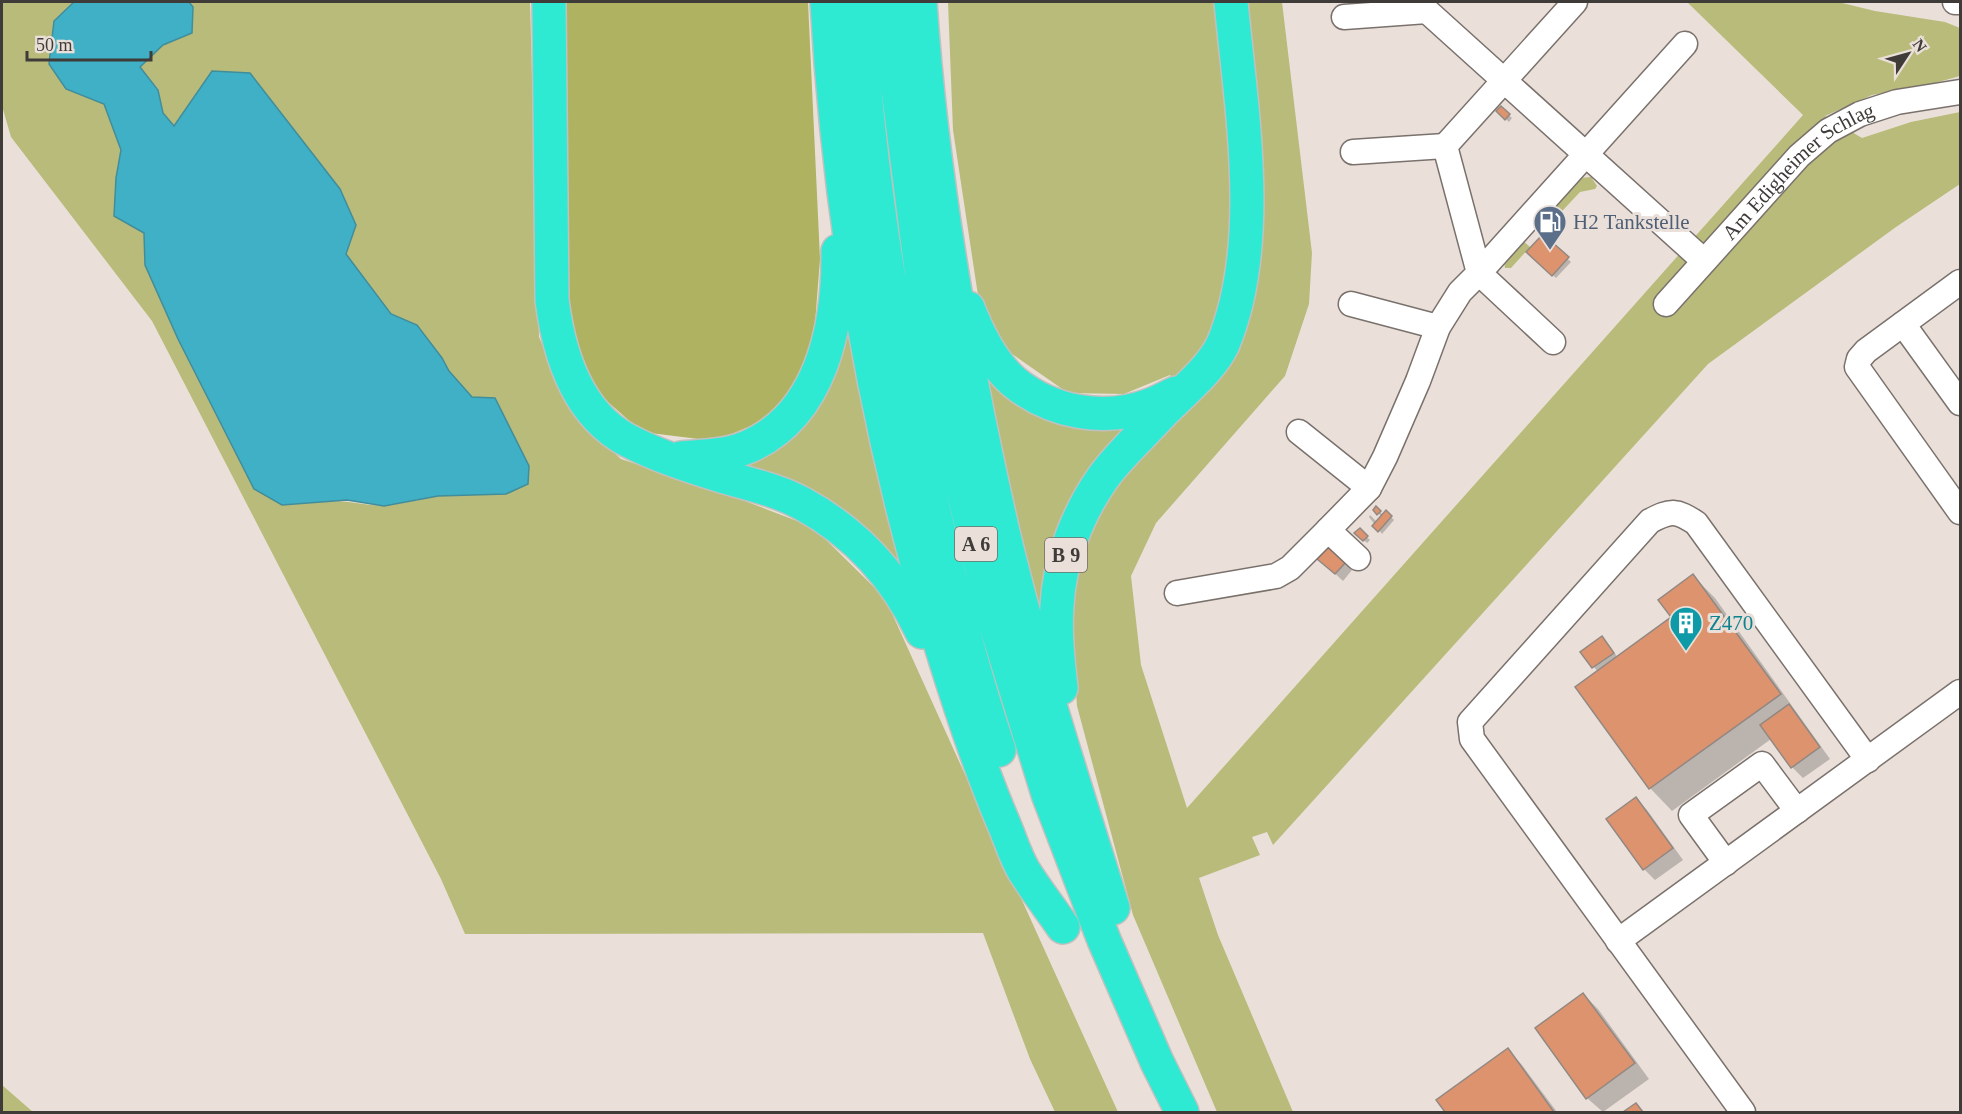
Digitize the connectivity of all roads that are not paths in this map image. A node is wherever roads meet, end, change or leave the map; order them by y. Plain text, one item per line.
1 (549, 2) edge
2 (827, 2) edge
3 (859, 2) edge
4 (890, 2) edge
5 (920, 2) edge
6 (1231, 2) edge
7 (1575, 2) edge
8 (1954, 2) edge
9 (1960, 2) edge
10 (1431, 6) edge
11 (1344, 17) dead end
12 (1685, 44) dead end
13 (1504, 80) junction
14 (1960, 92) edge
15 (1445, 146) junction
16 (1353, 152) dead end
17 (1586, 154) junction
18 (841, 171) junction
19 (948, 257) junction
20 (1704, 261) junction
21 (1479, 273) junction
22 (1960, 282) edge
23 (1351, 304) dead end
24 (1666, 304) dead end
25 (1903, 324) junction
26 (1438, 327) junction
27 (1553, 342) dead end
28 (1185, 388) junction
29 (1960, 403) edge
30 (1299, 432) dead end
31 (672, 458) junction
32 (1369, 488) junction
33 (1960, 512) edge
34 (1328, 530) junction
35 (1358, 558) dead end
36 (1177, 593) dead end
37 (1960, 692) edge
38 (959, 703) junction
39 (1868, 760) junction
40 (1068, 762) junction
41 (1797, 812) junction
42 (1726, 863) junction
43 (1618, 942) junction
44 (1157, 1062) junction
45 (1182, 1113) edge
46 (1743, 1113) edge

1 - 31 highway
2 - 18 highway
3 - 38 highway, A 6
4 - 44 highway, A 6
5 - 19 highway
6 - 28 highway
7 - 13 street
8 - 9 street
10 - 11 street
10 - 13 street
12 - 17 street
13 - 15 street
13 - 17 street
14 - 20 street, Am Edigheimer Schlag
15 - 16 street
15 - 21 street
17 - 20 street
17 - 21 street
18 - 31 highway
18 - 38 highway
19 - 28 highway
19 - 40 highway
20 - 24 street, Am Edigheimer Schlag
21 - 26 street
21 - 27 street
22 - 25 street
23 - 26 street
25 - 29 street
25 - 33 street
26 - 32 street
28 - 40 highway, B 9
30 - 32 street
31 - 38 highway
32 - 34 street
34 - 35 street
34 - 36 street
37 - 39 street
39 - 41 street
39 - 43 street
40 - 44 highway
41 - 42 street
41 - 42 street
42 - 43 street
43 - 46 street
44 - 45 highway, A 6

